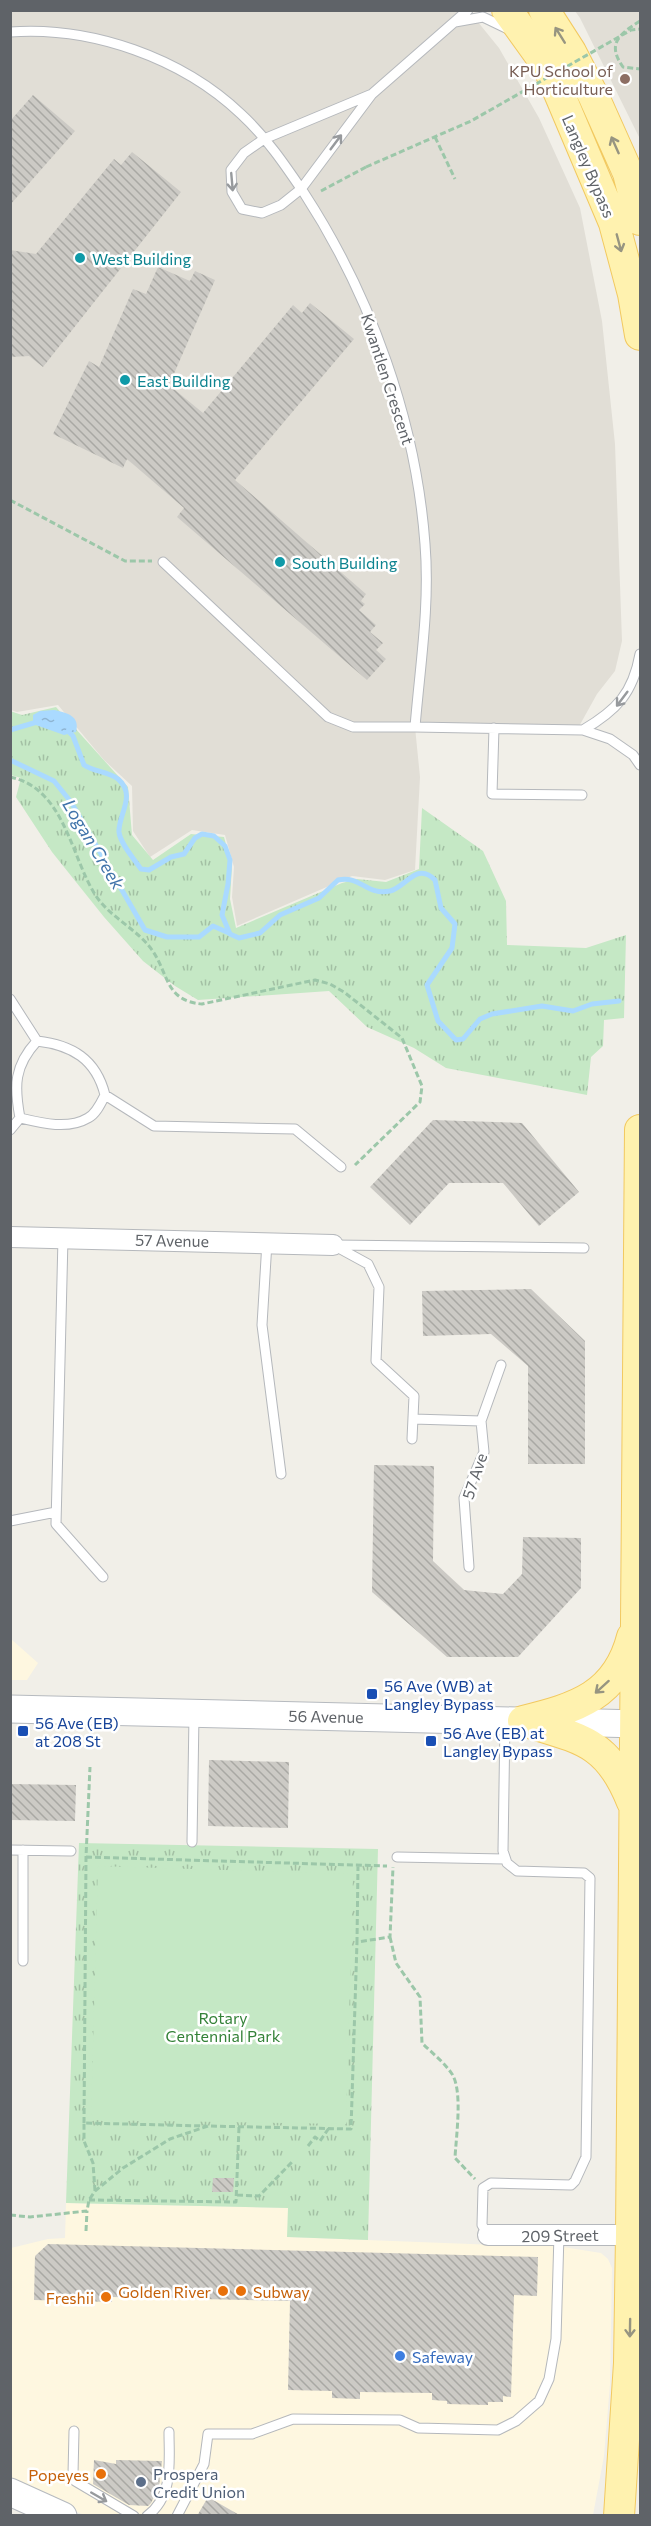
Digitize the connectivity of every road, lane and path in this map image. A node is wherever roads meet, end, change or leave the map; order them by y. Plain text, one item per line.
1 (456, 10) edge
2 (468, 10) edge
3 (507, 10) edge
4 (544, 10) edge
5 (640, 21) edge
6 (453, 22) junction
7 (640, 29) edge
8 (10, 32) edge
9 (540, 54) junction
10 (640, 69) edge
11 (372, 94) junction
12 (435, 137) junction
13 (264, 139) junction
14 (634, 176) edge
15 (455, 179) dead end
16 (301, 189) junction
17 (321, 191) dead end
18 (640, 220) edge
19 (640, 335) edge
20 (10, 500) edge
21 (163, 562) joint
22 (640, 654) edge
23 (415, 727) junction
24 (494, 729) junction
25 (583, 730) junction
26 (640, 765) edge
27 (10, 777) edge
28 (582, 795) dead end
29 (10, 999) edge
30 (37, 1041) junction
31 (105, 1095) junction
32 (20, 1118) junction
33 (10, 1130) edge
34 (640, 1130) edge
35 (640, 1155) edge
36 (341, 1167) joint
37 (10, 1237) edge
38 (63, 1238) junction
39 (267, 1242) junction
40 (333, 1245) junction
41 (584, 1248) dead end
42 (501, 1365) dead end
43 (413, 1419) junction
44 (481, 1422) junction
45 (412, 1439) dead end
46 (281, 1474) dead end
47 (56, 1512) junction
48 (10, 1521) edge
49 (469, 1567) dead end
50 (103, 1578) dead end
51 (637, 1619) junction
52 (10, 1709) edge
53 (194, 1713) junction
54 (514, 1720) junction
55 (638, 1724) edge
56 (90, 1767) dead end
57 (634, 1808) junction
58 (192, 1842) dead end
59 (10, 1850) edge
60 (22, 1850) junction
61 (71, 1851) dead end
62 (86, 1857) junction
63 (397, 1857) dead end
64 (505, 1859) junction
65 (358, 1865) junction
66 (390, 1937) junction
67 (357, 1942) junction
68 (23, 1961) dead end
69 (84, 2123) junction
70 (208, 2126) junction
71 (239, 2127) junction
72 (329, 2128) junction
73 (308, 2146) dead end
74 (292, 2162) dead end
75 (483, 2188) junction
76 (95, 2192) junction
77 (237, 2195) junction
78 (89, 2200) junction
79 (87, 2211) junction
80 (10, 2216) edge
81 (86, 2230) dead end
82 (559, 2234) junction
83 (488, 2235) joint
84 (631, 2235) junction
85 (74, 2431) dead end
86 (169, 2432) dead end
87 (10, 2492) edge
88 (63, 2516) edge
89 (134, 2516) edge
90 (147, 2516) edge
91 (177, 2516) edge
92 (619, 2516) edge

1 - 6 lane
2 - 6 lane
3 - 9 main road, Langley Bypass
14 -> 4 main road, Langley Bypass
5 - 10 path, bridge
6 - 9 lane
6 - 11 lane
7 - 12 path, bridge
8 - 13 lane, Kwantlen Crescent
9 -> 19 main road, Langley Bypass
11 - 13 lane
16 -> 11 lane
12 - 15 path
12 - 17 path, bridge
13 - 16 lane, Kwantlen Crescent
13 -> 16 lane
14 - 18 main road, Langley Bypass
16 - 23 lane, Kwantlen Crescent
20 - 21 path
21 - 23 lane
22 -> 25 lane
23 - 24 lane
24 - 25 lane
24 - 28 lane
25 - 26 lane
27 - 36 path
29 - 30 lane
30 - 31 lane
30 - 32 lane
31 - 32 lane
31 - 36 lane
32 - 33 lane
34 - 35 main road
35 - 51 main road
37 - 38 street, 57 Avenue
38 - 39 street, 57 Avenue
38 - 47 lane
39 - 40 street, 57 Avenue
39 - 46 lane
40 - 41 lane
40 - 43 lane
42 - 44 lane, 57 Ave
43 - 44 lane
43 - 45 lane
44 - 49 lane, 57 Ave
47 - 48 lane
47 - 50 lane
51 -> 54 main road
51 - 55 main road
52 - 53 main road, 56 Avenue
53 - 54 main road, 56 Avenue
53 - 58 lane
54 - 55 main road, 56 Avenue
54 - 57 main road
54 - 64 lane
55 - 57 main road
56 - 62 path
57 - 84 main road
59 - 60 lane
60 - 61 lane
60 - 68 lane
62 - 65 path
62 - 69 path
63 - 64 lane
64 - 75 lane
65 - 66 path
65 - 67 path
66 - 67 path
66 - 75 path
67 - 72 path
69 - 70 path
69 - 76 path
70 - 71 path
70 - 76 path
71 - 72 path
71 - 77 path
72 - 73 path
74 - 77 path
75 - 83 lane
76 - 78 path
77 - 78 path
78 - 79 path
79 - 80 path
79 - 81 path
82 - 83 street, 209 Street
82 - 84 street, 209 Street
82 - 91 lane
84 -> 92 main road
85 -> 89 lane
86 - 90 lane
87 - 88 main road

